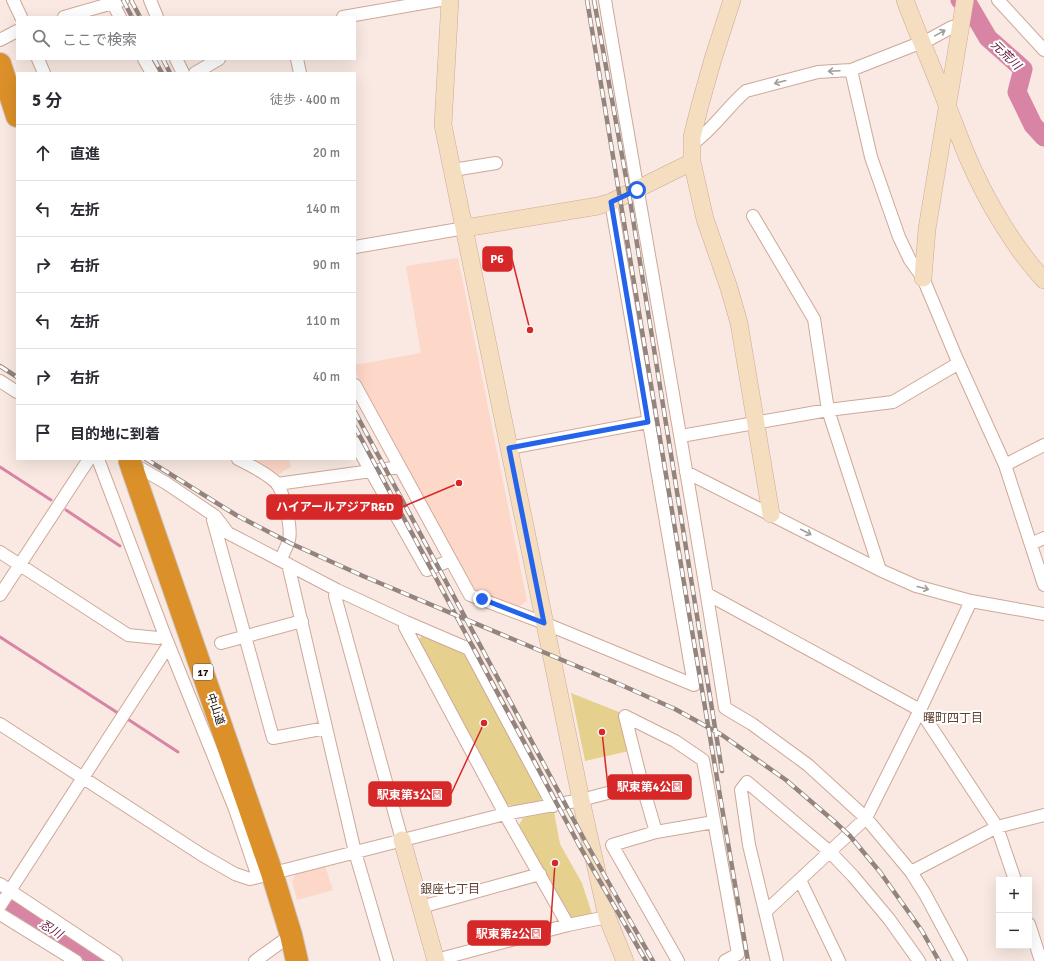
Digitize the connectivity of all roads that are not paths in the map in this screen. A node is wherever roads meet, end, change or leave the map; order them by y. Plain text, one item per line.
1 (13, 0) edge
2 (150, 0) edge
3 (440, 0) edge
4 (450, 0) edge
5 (605, 0) edge
6 (732, 0) edge
7 (905, 0) edge
8 (965, 0) edge
9 (998, 0) edge
10 (118, 2) edge
11 (21, 16) edge
12 (68, 16) edge
13 (120, 16) edge
14 (157, 16) edge
15 (349, 16) edge
16 (960, 27) junction
17 (16, 32) edge
18 (0, 40) edge
19 (921, 42) junction
20 (1044, 50) edge
21 (38, 60) edge
22 (145, 60) edge
23 (176, 60) edge
24 (217, 60) edge
25 (297, 60) edge
26 (0, 64) edge
27 (851, 70) junction
28 (44, 72) edge
29 (151, 72) edge
30 (182, 72) edge
31 (197, 72) edge
32 (300, 72) edge
33 (947, 104) junction
34 (16, 113) edge
35 (692, 144) junction
36 (692, 162) junction
37 (496, 163) dead end
38 (453, 170) junction
39 (637, 190) junction
40 (611, 202) junction
41 (753, 216) dead end
42 (465, 228) junction
43 (356, 247) edge
44 (923, 278) junction
45 (1044, 280) edge
46 (959, 363) junction
47 (0, 381) edge
48 (356, 387) edge
49 (16, 391) edge
50 (828, 410) junction
51 (648, 422) junction
52 (756, 423) junction
53 (681, 436) junction
54 (356, 445) edge
55 (1044, 445) edge
56 (509, 448) junction
57 (88, 460) edge
58 (98, 460) edge
59 (240, 460) edge
60 (129, 463) edge
61 (1005, 465) junction
62 (400, 467) junction
63 (371, 471) junction
64 (686, 472) junction
65 (278, 484) junction
66 (771, 514) junction
67 (215, 516) junction
68 (1044, 538) edge
69 (1031, 544) junction
70 (0, 552) edge
71 (451, 560) junction
72 (285, 562) junction
73 (19, 564) junction
74 (880, 570) junction
75 (1044, 585) edge
76 (337, 590) junction
77 (707, 594) junction
78 (0, 595) edge
79 (971, 601) junction
80 (1044, 614) edge
81 (302, 622) junction
82 (406, 622) junction
83 (544, 623) junction
84 (165, 636) junction
85 (246, 636) junction
86 (221, 643) dead end
87 (170, 648) junction
88 (920, 710) junction
89 (0, 724) edge
90 (326, 728) junction
91 (82, 778) junction
92 (642, 784) junction
93 (581, 800) junction
94 (553, 806) junction
95 (505, 814) junction
96 (1044, 815) edge
97 (866, 818) junction
98 (714, 822) junction
99 (997, 827) junction
100 (656, 832) junction
101 (402, 840) junction
102 (355, 852) junction
103 (830, 852) junction
104 (911, 872) junction
105 (540, 874) junction
106 (265, 875) junction
107 (1014, 877) edge
108 (800, 880) junction
109 (5, 887) edge
110 (0, 906) edge
111 (421, 906) junction
112 (765, 912) junction
113 (0, 914) edge
114 (607, 917) junction
115 (568, 925) junction
116 (1032, 933) edge
117 (291, 935) junction
118 (436, 960) edge
119 (76, 961) edge
120 (116, 961) edge
121 (255, 961) edge
122 (297, 961) edge
123 (386, 961) edge
124 (625, 961) edge
125 (678, 961) edge
126 (725, 961) edge
127 (777, 961) edge
128 (839, 961) edge
129 (919, 961) edge
130 (961, 961) edge
131 (1041, 961) edge

1 - 11 street
2 - 14 street
3 - 15 street
4 - 38 street
5 - 39 street
6 - 35 street
7 - 19 street
8 - 16 street
9 - 20 street
10 - 12 street
10 - 13 street
19 -> 16 street
16 - 33 street
17 - 18 street
19 - 27 street
19 - 33 street
21 - 28 street
22 - 29 street
23 - 30 street
24 - 31 street
25 - 32 street
26 - 34 highway
27 -> 35 street
27 - 44 street
33 - 44 street
33 - 45 street
35 - 36 street
36 - 39 street
36 - 52 street
37 - 38 street
38 - 42 street
39 - 40 street
39 - 53 street
40 - 42 street
40 - 51 street
41 - 50 street
42 - 43 street
42 - 56 street
44 - 46 street
46 - 50 street
46 - 61 street
47 - 49 street
48 - 62 street
50 - 52 street
50 - 74 street
51 - 56 street
51 - 83 street
52 - 53 street
52 - 66 street
53 - 64 street
54 - 63 street
55 - 61 street
56 - 83 street
57 - 73 street
58 - 84 street
59 - 65 street
60 - 67 street
60 - 106 highway, 中山道 / 17
61 - 69 street
62 - 63 street
62 - 71 street
63 - 65 street
63 - 71 street
64 - 66 street
64 - 77 street
65 - 72 street
66 -> 74 street
67 - 72 street
67 - 85 street
68 - 69 street
69 - 75 street
70 - 73 street
71 - 83 street
72 - 76 street
72 - 81 street
73 - 78 street
73 - 84 street
74 -> 79 street
76 - 82 street
76 - 101 street
77 - 88 street
77 - 97 street
79 - 80 street
79 - 88 street
81 - 85 street
81 - 90 street
82 - 94 street
82 - 95 street
83 - 93 street
84 - 87 street
85 - 86 street
85 - 90 street
87 - 91 street
87 - 106 street
88 - 97 street
88 - 99 street
89 - 91 street
90 - 102 street
91 - 106 street
91 - 109 street
92 - 93 street
92 - 98 street
92 - 100 street
93 - 94 street
93 - 114 street
94 - 95 street
95 - 101 street
95 - 105 street
96 - 99 street
97 - 103 street
97 - 104 street
98 - 100 street
98 - 126 street
99 - 104 street
99 - 107 street
100 - 125 street
101 - 102 street
101 - 111 street
102 - 106 street
102 - 123 street
103 - 108 street
103 - 112 street
103 - 129 street
104 - 130 street
105 - 111 street
105 - 115 street
106 - 117 highway, 中山道 / 17
108 - 112 street
108 - 128 street
109 - 110 street
109 - 120 street
111 - 118 street
112 - 127 street
113 - 119 street
114 - 115 street
114 - 124 street
115 - 118 street
116 - 131 street
117 - 121 street
117 - 122 highway, 中山道 / 17

